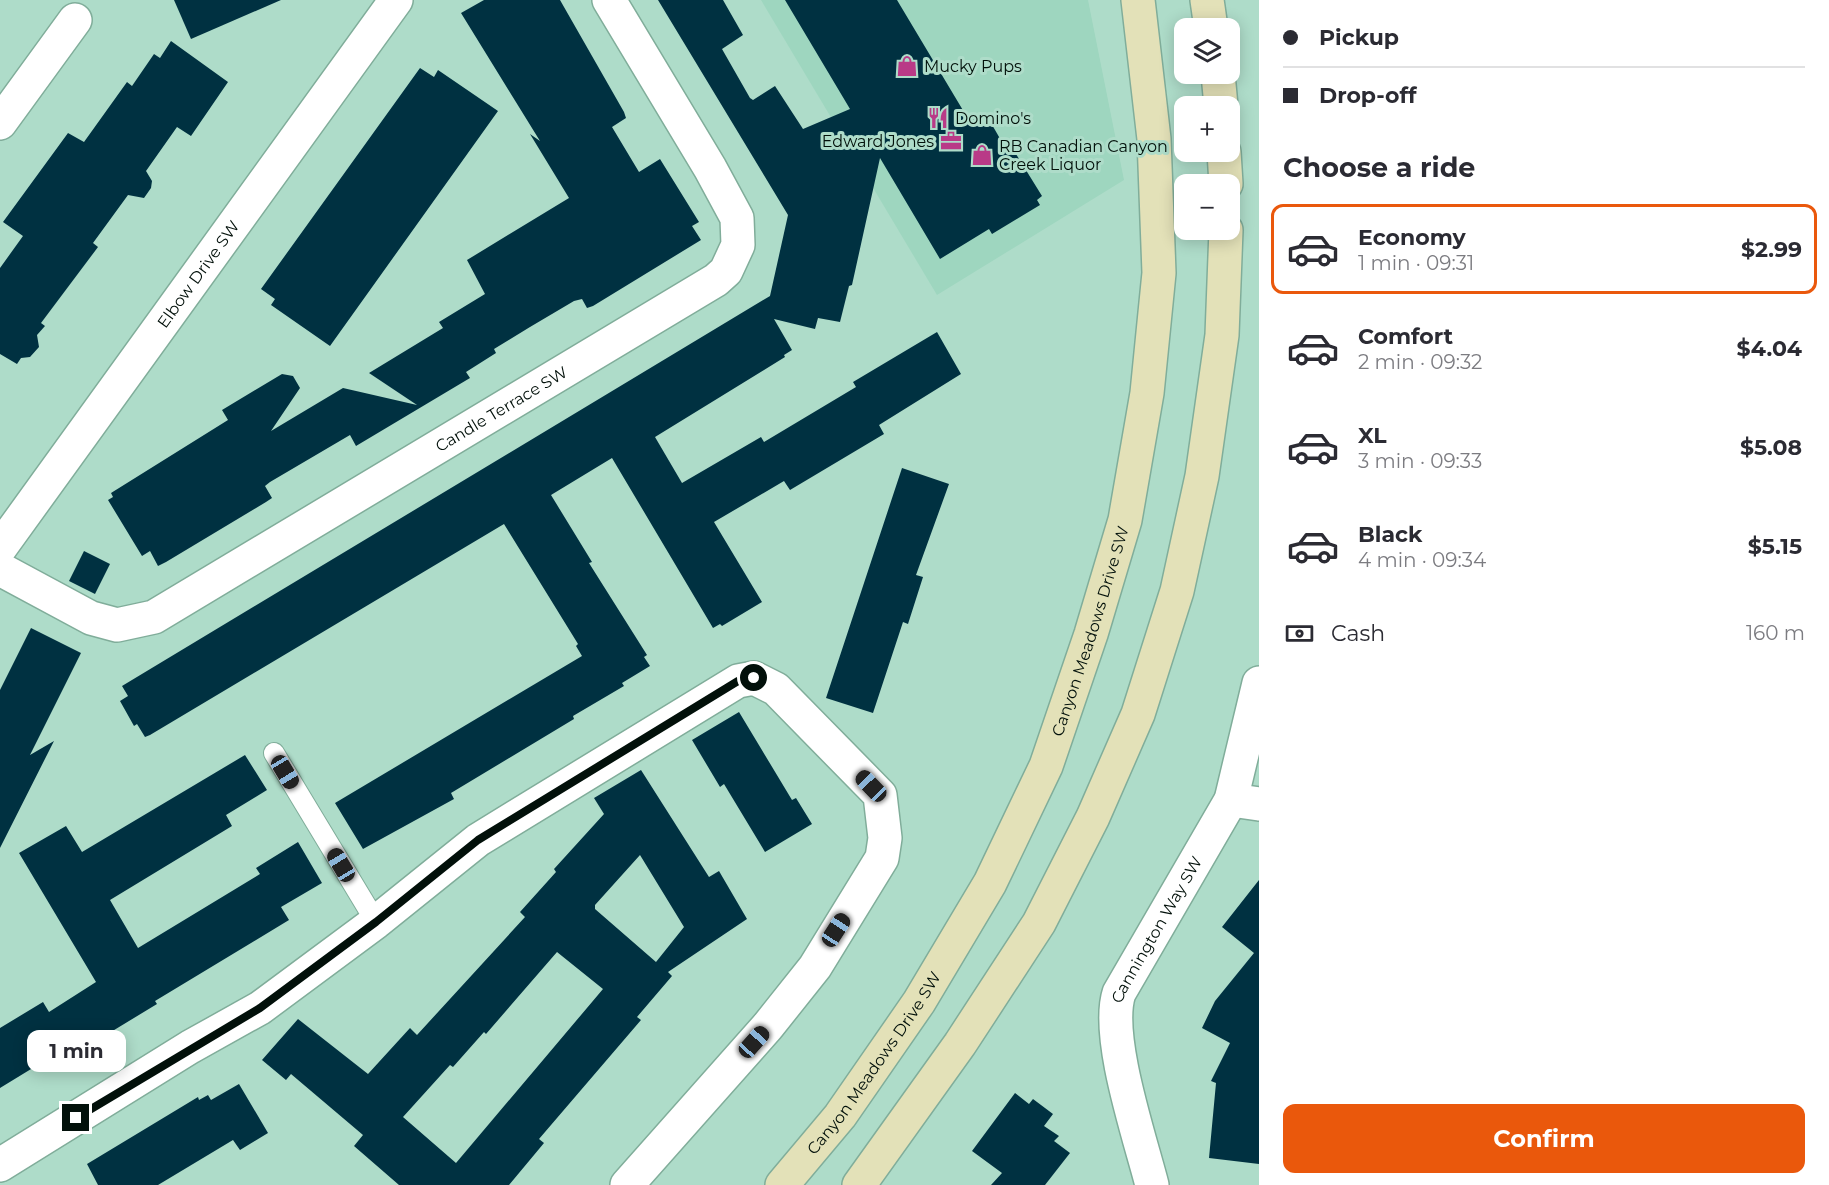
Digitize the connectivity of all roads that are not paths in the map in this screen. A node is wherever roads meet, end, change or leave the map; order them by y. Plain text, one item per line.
1 (396, 0) edge
2 (609, 0) edge
3 (1138, 0) edge
4 (1207, 0) edge
5 (1210, 18) edge
6 (75, 20) dead end
7 (0, 123) edge
8 (1226, 240) edge
9 (0, 549) edge
10 (0, 569) edge
11 (1259, 683) edge
12 (274, 753) dead end
13 (1245, 802) edge
14 (376, 922) junction
15 (0, 1165) edge
16 (627, 1185) edge
17 (782, 1185) edge
18 (859, 1185) edge
19 (1152, 1185) edge

1 - 9 street, Elbow Drive SW
2 - 10 street, Candle Terrace SW
3 - 17 main road, Canyon Meadows Drive SW
4 - 5 main road
6 - 7 street
8 - 18 main road
11 - 13 street, Cannington Way SW
12 - 14 lane
13 - 19 street, Cannington Way SW
14 - 15 street
14 - 16 street

